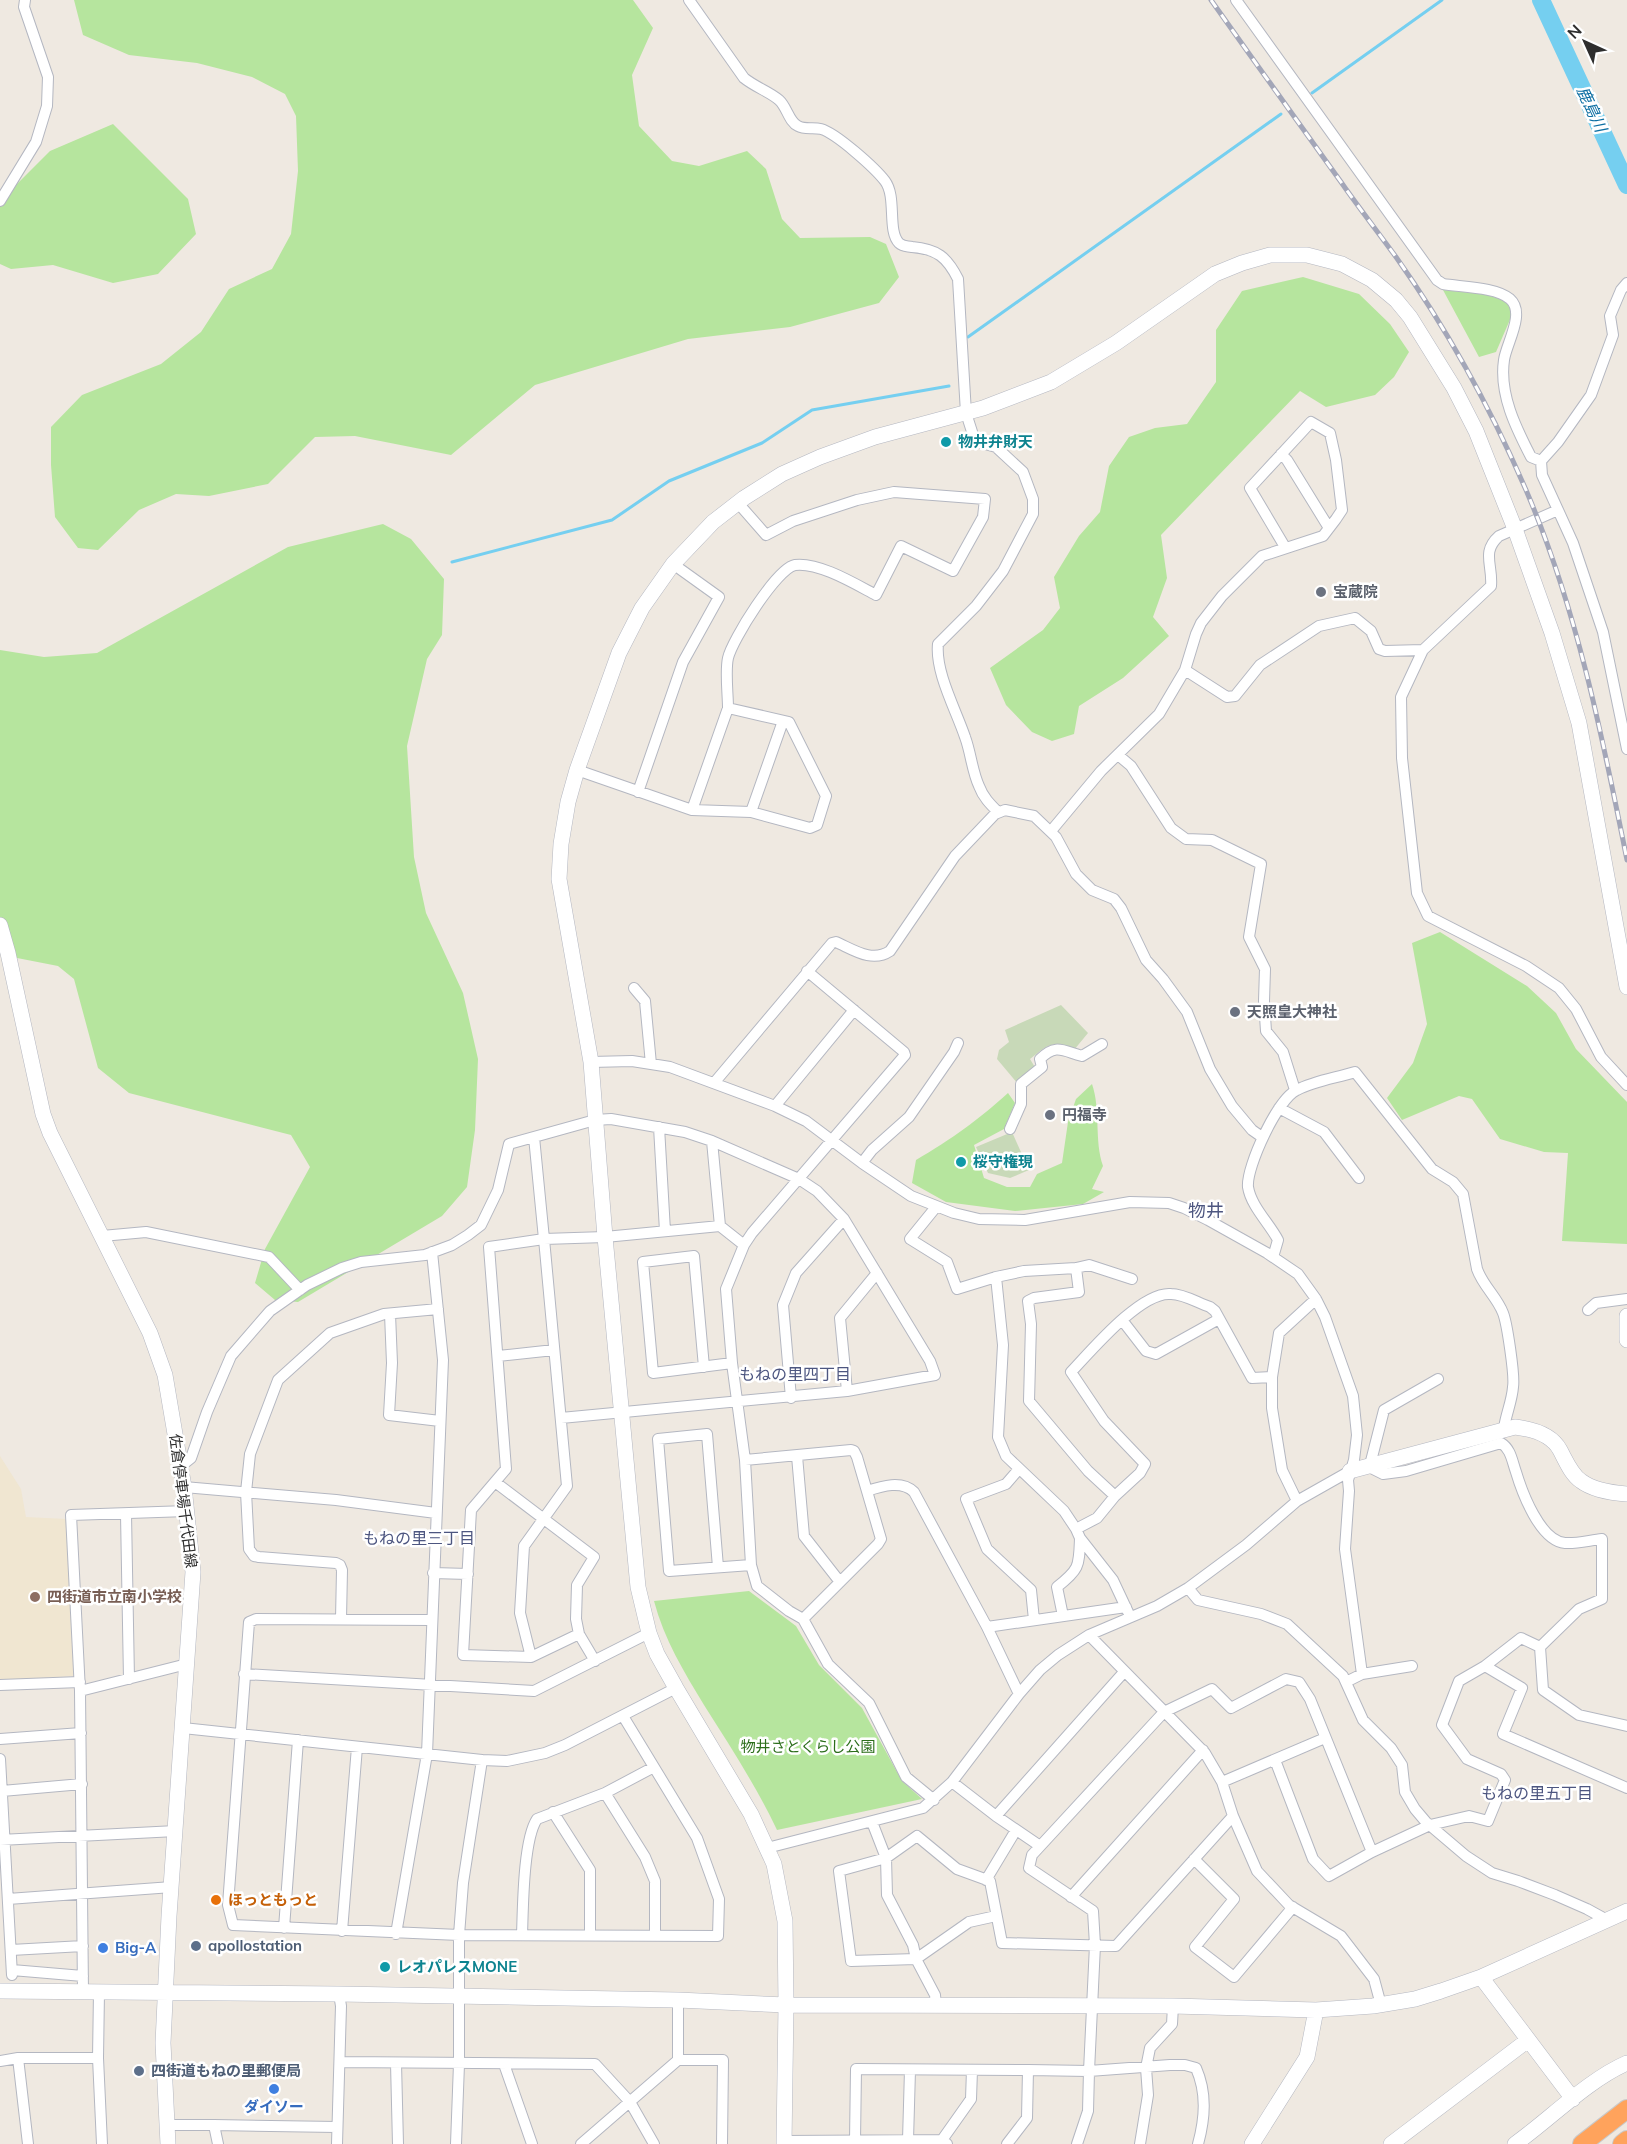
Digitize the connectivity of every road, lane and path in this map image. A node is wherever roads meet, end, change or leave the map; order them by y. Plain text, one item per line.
1 (25, 0) edge
2 (689, 0) edge
3 (1236, 0) edge
4 (0, 201) edge
5 (1627, 283) edge
6 (966, 413) junction
7 (1281, 454) junction
8 (1541, 461) junction
9 (738, 503) junction
10 (1558, 510) junction
11 (1329, 528) junction
12 (1515, 529) junction
13 (1285, 547) junction
14 (673, 564) junction
15 (1423, 650) junction
16 (1185, 670) junction
17 (728, 708) junction
18 (783, 721) junction
19 (1627, 750) edge
20 (1118, 755) junction
21 (577, 770) junction
22 (638, 792) junction
23 (692, 810) junction
24 (751, 812) junction
25 (998, 812) junction
26 (1051, 831) junction
27 (0, 925) edge
28 (807, 971) junction
29 (1627, 987) edge
30 (634, 988) dead end
31 (854, 1010) junction
32 (958, 1043) dead end
33 (1102, 1044) dead end
34 (591, 1062) junction
35 (651, 1064) junction
36 (714, 1083) junction
37 (1627, 1084) edge
38 (1295, 1090) junction
39 (774, 1106) junction
40 (1279, 1108) junction
41 (595, 1120) junction
42 (659, 1127) junction
43 (1010, 1128) dead end
44 (534, 1137) junction
45 (1262, 1137) junction
46 (833, 1140) junction
47 (712, 1141) junction
48 (862, 1163) junction
49 (1359, 1178) dead end
50 (799, 1179) junction
51 (936, 1207) junction
52 (844, 1219) junction
53 (720, 1226) junction
54 (665, 1231) junction
55 (102, 1236) junction
56 (605, 1237) junction
57 (544, 1239) junction
58 (744, 1245) junction
59 (432, 1252) junction
60 (1273, 1257) junction
61 (1076, 1268) junction
62 (877, 1273) junction
63 (996, 1278) junction
64 (1132, 1279) dead end
65 (300, 1290) junction
66 (1316, 1299) junction
67 (1627, 1299) edge
68 (438, 1309) junction
69 (1588, 1310) dead end
70 (390, 1314) junction
71 (1627, 1316) edge
72 (1219, 1319) junction
73 (1122, 1320) junction
74 (1506, 1331) junction
75 (1627, 1340) edge
76 (1518, 1341) dead end
77 (554, 1350) junction
78 (498, 1356) junction
79 (732, 1363) junction
80 (704, 1367) junction
81 (1272, 1377) junction
82 (1438, 1379) dead end
83 (847, 1391) junction
84 (791, 1398) junction
85 (738, 1402) junction
86 (622, 1412) junction
87 (561, 1419) junction
88 (440, 1421) junction
89 (1504, 1428) junction
90 (797, 1456) junction
91 (745, 1460) junction
92 (181, 1466) junction
93 (1369, 1466) junction
94 (1019, 1468) junction
95 (1350, 1471) junction
96 (495, 1482) junction
97 (184, 1487) junction
98 (867, 1491) junction
99 (246, 1492) junction
100 (1627, 1494) edge
101 (1115, 1496) junction
102 (1297, 1501) junction
103 (188, 1511) junction
104 (436, 1513) junction
105 (126, 1514) junction
106 (543, 1519) junction
107 (1078, 1534) junction
108 (751, 1565) junction
109 (718, 1568) junction
110 (433, 1573) junction
111 (468, 1574) junction
112 (840, 1582) junction
113 (1188, 1588) junction
114 (1129, 1612) junction
115 (1063, 1616) junction
116 (341, 1619) junction
117 (803, 1619) junction
118 (431, 1620) junction
119 (1034, 1620) junction
120 (987, 1627) junction
121 (649, 1633) junction
122 (579, 1634) junction
123 (1089, 1635) junction
124 (1540, 1647) junction
125 (531, 1657) junction
126 (595, 1661) junction
127 (187, 1664) junction
128 (1412, 1666) dead end
129 (1485, 1666) junction
130 (1124, 1672) junction
131 (244, 1674) junction
132 (1362, 1674) junction
133 (129, 1679) junction
134 (1346, 1682) junction
135 (0, 1685) edge
136 (429, 1685) junction
137 (80, 1686) junction
138 (676, 1688) junction
139 (1019, 1694) junction
140 (1164, 1712) junction
141 (623, 1716) junction
142 (1626, 1724) edge
143 (183, 1728) junction
144 (81, 1733) junction
145 (240, 1734) junction
146 (1325, 1738) junction
147 (0, 1739) edge
148 (298, 1740) junction
149 (357, 1747) junction
150 (1203, 1750) junction
151 (427, 1754) junction
152 (0, 1759) edge
153 (482, 1760) junction
154 (1275, 1760) junction
155 (654, 1767) junction
156 (952, 1782) junction
157 (1222, 1782) junction
158 (82, 1785) junction
159 (1627, 1788) edge
160 (2, 1791) junction
161 (605, 1793) junction
162 (934, 1800) junction
163 (553, 1812) junction
164 (996, 1816) junction
165 (1233, 1816) junction
166 (872, 1822) junction
167 (1430, 1826) junction
168 (1016, 1830) junction
169 (176, 1831) junction
170 (83, 1836) junction
171 (3, 1840) edge
172 (1040, 1846) junction
173 (767, 1848) junction
174 (1372, 1852) junction
175 (3, 1854) edge
176 (886, 1858) junction
177 (1194, 1859) junction
178 (986, 1880) junction
179 (172, 1887) junction
180 (83, 1894) junction
181 (1071, 1897) junction
182 (8, 1899) junction
183 (1293, 1907) junction
184 (996, 1916) junction
185 (1626, 1916) edge
186 (1607, 1920) junction
187 (284, 1928) junction
188 (342, 1931) junction
189 (396, 1934) junction
190 (459, 1935) junction
191 (522, 1935) junction
192 (590, 1935) junction
193 (656, 1935) junction
194 (83, 1946) junction
195 (1095, 1946) junction
196 (11, 1950) junction
197 (916, 1959) junction
198 (1481, 1977) junction
199 (83, 1984) junction
200 (0, 1991) edge
201 (99, 1992) junction
202 (166, 1994) junction
203 (339, 1994) junction
204 (458, 1996) junction
205 (678, 2000) junction
206 (786, 2005) junction
207 (936, 2005) junction
208 (1381, 2005) junction
209 (1173, 2006) junction
210 (1092, 2007) junction
211 (1316, 2010) junction
212 (1528, 2040) junction
213 (18, 2058) junction
214 (98, 2058) junction
215 (678, 2060) junction
216 (0, 2061) edge
217 (340, 2062) junction
218 (396, 2063) junction
219 (1627, 2063) edge
220 (459, 2064) junction
221 (504, 2064) junction
222 (1146, 2068) junction
223 (910, 2070) junction
224 (972, 2070) junction
225 (1028, 2070) junction
226 (1089, 2071) junction
227 (1573, 2099) junction
228 (630, 2102) junction
229 (1627, 2109) edge
230 (167, 2125) junction
231 (214, 2125) junction
232 (337, 2127) junction
233 (908, 2140) junction
234 (1627, 2140) edge
235 (855, 2141) junction
236 (944, 2142) edge
237 (1521, 2142) edge
238 (784, 2143) edge
239 (28, 2144) edge
240 (102, 2144) edge
241 (168, 2144) edge
242 (218, 2144) edge
243 (337, 2144) edge
244 (398, 2144) edge
245 (456, 2144) edge
246 (532, 2144) edge
247 (581, 2144) edge
248 (654, 2144) edge
249 (722, 2144) edge
250 (1007, 2144) edge
251 (1077, 2144) edge
252 (1140, 2144) edge
253 (1198, 2144) edge
254 (1252, 2144) edge
255 (1391, 2144) edge
256 (1582, 2144) edge
257 (1622, 2144) edge

1 - 4 street
2 - 6 street
3 - 8 street
5 - 8 street
6 - 9 street
6 - 12 street
6 - 25 street
7 - 11 street
7 - 11 street
7 - 13 street
8 - 10 street
9 - 14 street
9 - 17 street
10 - 12 street
10 - 19 street
11 - 13 street
12 - 15 street
12 - 29 street
13 - 16 street
14 - 21 street
14 - 22 street
15 - 16 street
15 - 37 street
16 - 20 street
17 - 18 street
17 - 23 street
18 - 24 street
18 - 24 street
20 - 26 street
20 - 38 street
21 - 22 street
21 - 34 street
22 - 23 street
23 - 24 street
25 - 26 street
25 - 28 street
26 - 45 street
27 - 55 street, 佐倉停車場千代田線
28 - 31 street
28 - 36 street
30 - 35 street
31 - 39 street
31 - 46 street
32 - 48 street
33 - 43 street
34 - 35 street
34 - 41 street
35 - 36 street
36 - 39 street
38 - 40 street
38 - 74 street
39 - 46 street
40 - 45 street
40 - 49 street
41 - 42 street
41 - 44 street
41 - 56 street
42 - 47 street
42 - 54 street
44 - 57 street
44 - 59 street
45 - 60 street
46 - 48 street
46 - 50 street
47 - 50 street
47 - 53 street
48 - 51 street
50 - 52 street
50 - 58 street
51 - 60 street
51 - 63 street
52 - 62 street
52 - 84 street
53 - 54 street
53 - 58 street
54 - 56 street
55 - 65 street
55 - 92 street, 佐倉停車場千代田線
56 - 57 street
56 - 86 street
57 - 77 street
57 - 78 street
58 - 79 street
59 - 65 street
59 - 68 street
60 - 66 street
61 - 63 street
61 - 64 street
61 - 101 street
62 - 83 street
62 - 83 street
63 - 94 street
65 - 92 street
66 - 81 street
66 - 95 street
67 - 69 street
68 - 70 street
68 - 88 street
70 - 88 street
70 - 99 street
71 - 75 street
72 - 73 street
72 - 73 street
72 - 81 street
73 - 101 street
74 - 76 street
74 - 89 street
77 - 78 street
77 - 87 street
78 - 96 street
79 - 80 street
79 - 85 street
80 - 80 street
81 - 102 street
82 - 93 street
83 - 84 street
84 - 85 street
85 - 86 street
85 - 91 street
86 - 87 street
86 - 121 street
87 - 106 street
88 - 104 street
89 - 93 street
89 - 100 street
90 - 91 street
90 - 98 street
90 - 112 street
91 - 108 street
92 - 97 street, 佐倉停車場千代田線
93 - 95 street
93 - 124 street
94 - 107 street
94 - 119 street
95 - 102 street
95 - 132 street
96 - 106 street
96 - 111 street
97 - 99 street
97 - 103 street, 佐倉停車場千代田線
98 - 112 street
98 - 120 street
99 - 104 street
99 - 116 street
101 - 107 street
102 - 113 street
103 - 105 street
103 - 127 street, 佐倉停車場千代田線
104 - 110 street
105 - 133 street
105 - 137 street
106 - 122 street
106 - 125 street
107 - 114 street
107 - 115 street
108 - 109 street
108 - 117 street
109 - 109 street
110 - 111 street
110 - 118 street
111 - 125 street
112 - 117 street
113 - 114 street
113 - 134 street
114 - 115 street
114 - 123 street
115 - 119 street
116 - 118 street
116 - 131 street
117 - 162 street
118 - 136 street
119 - 120 street
120 - 139 street
121 - 126 street
121 - 138 street
122 - 125 street
122 - 126 street
123 - 130 street
123 - 139 street
124 - 129 street
124 - 142 street
126 - 136 street
127 - 133 street
127 - 143 street, 佐倉停車場千代田線
128 - 132 street
129 - 159 street
129 - 167 street
130 - 140 street
130 - 164 street
131 - 136 street
131 - 145 street
132 - 134 street
133 - 137 street
134 - 167 street
135 - 137 street
136 - 151 street
137 - 144 street
138 - 141 street
138 - 173 street
139 - 156 street
140 - 146 street
140 - 150 street
140 - 172 street
141 - 153 street
141 - 155 street
143 - 145 street
143 - 169 street, 佐倉停車場千代田線
144 - 147 street
144 - 158 street
145 - 148 street
145 - 187 street
146 - 154 street
146 - 174 street
148 - 149 street
148 - 187 street
149 - 151 street
149 - 188 street
150 - 157 street
150 - 181 street
151 - 153 street
151 - 189 street
152 - 160 street
153 - 190 street
154 - 157 street
154 - 174 street
155 - 161 street
155 - 193 street
156 - 162 street
156 - 164 street
157 - 165 street
158 - 160 street
158 - 170 street
160 - 171 street
161 - 163 street
161 - 193 street
162 - 166 street
163 - 191 street
163 - 192 street
164 - 168 street
165 - 177 street
165 - 183 street
166 - 173 street
166 - 176 street
167 - 174 street
167 - 186 street
168 - 172 street
168 - 178 street
169 - 170 street
169 - 179 street, 佐倉停車場千代田線
170 - 171 street
170 - 180 street
171 - 175 street
172 - 181 street
173 - 206 street
175 - 182 street
176 - 178 street
176 - 197 street
176 - 197 street
177 - 183 street
177 - 195 street
178 - 184 street
179 - 180 street
179 - 202 street, 佐倉停車場千代田線
180 - 182 street
180 - 194 street
181 - 195 street
182 - 196 street
183 - 208 street
184 - 195 street
184 - 197 street
185 - 186 street
186 - 198 street
187 - 188 street
188 - 189 street
189 - 190 street
190 - 191 street
190 - 204 street
191 - 192 street
192 - 193 street
194 - 196 street
194 - 199 street
195 - 210 street
196 - 199 street
197 - 207 street
198 - 208 street
198 - 212 street
199 - 200 street
199 - 201 street
201 - 202 street
201 - 214 street
202 - 203 street
202 - 230 street, 佐倉停車場千代田線
203 - 204 street
203 - 217 street
204 - 205 street
204 - 220 street
205 - 206 street
205 - 215 street
206 - 207 street
206 - 238 street
207 - 210 street
208 - 211 street
209 - 210 street
209 - 211 street
209 - 222 street
210 - 226 street
211 - 254 street
212 - 227 street
212 - 255 street
213 - 214 street
213 - 216 street
213 - 239 street
214 - 240 street
215 - 228 street
215 - 249 street
217 - 218 street
217 - 232 street
218 - 220 street
218 - 244 street
219 - 227 street
220 - 221 street
220 - 245 street
221 - 228 street
221 - 246 street
222 - 226 street
222 - 252 street
222 - 253 street
223 - 224 street
223 - 233 street
223 - 235 street
224 - 225 street
224 - 236 street
225 - 226 street
225 - 250 street
226 - 251 street
227 - 237 street
228 - 247 street
228 - 248 street
229 - 256 highway
230 - 231 street
230 - 241 street, 佐倉停車場千代田線
231 - 232 street
231 - 242 street
232 - 243 street
233 - 235 street
233 - 236 street
234 - 257 highway
235 - 238 street

